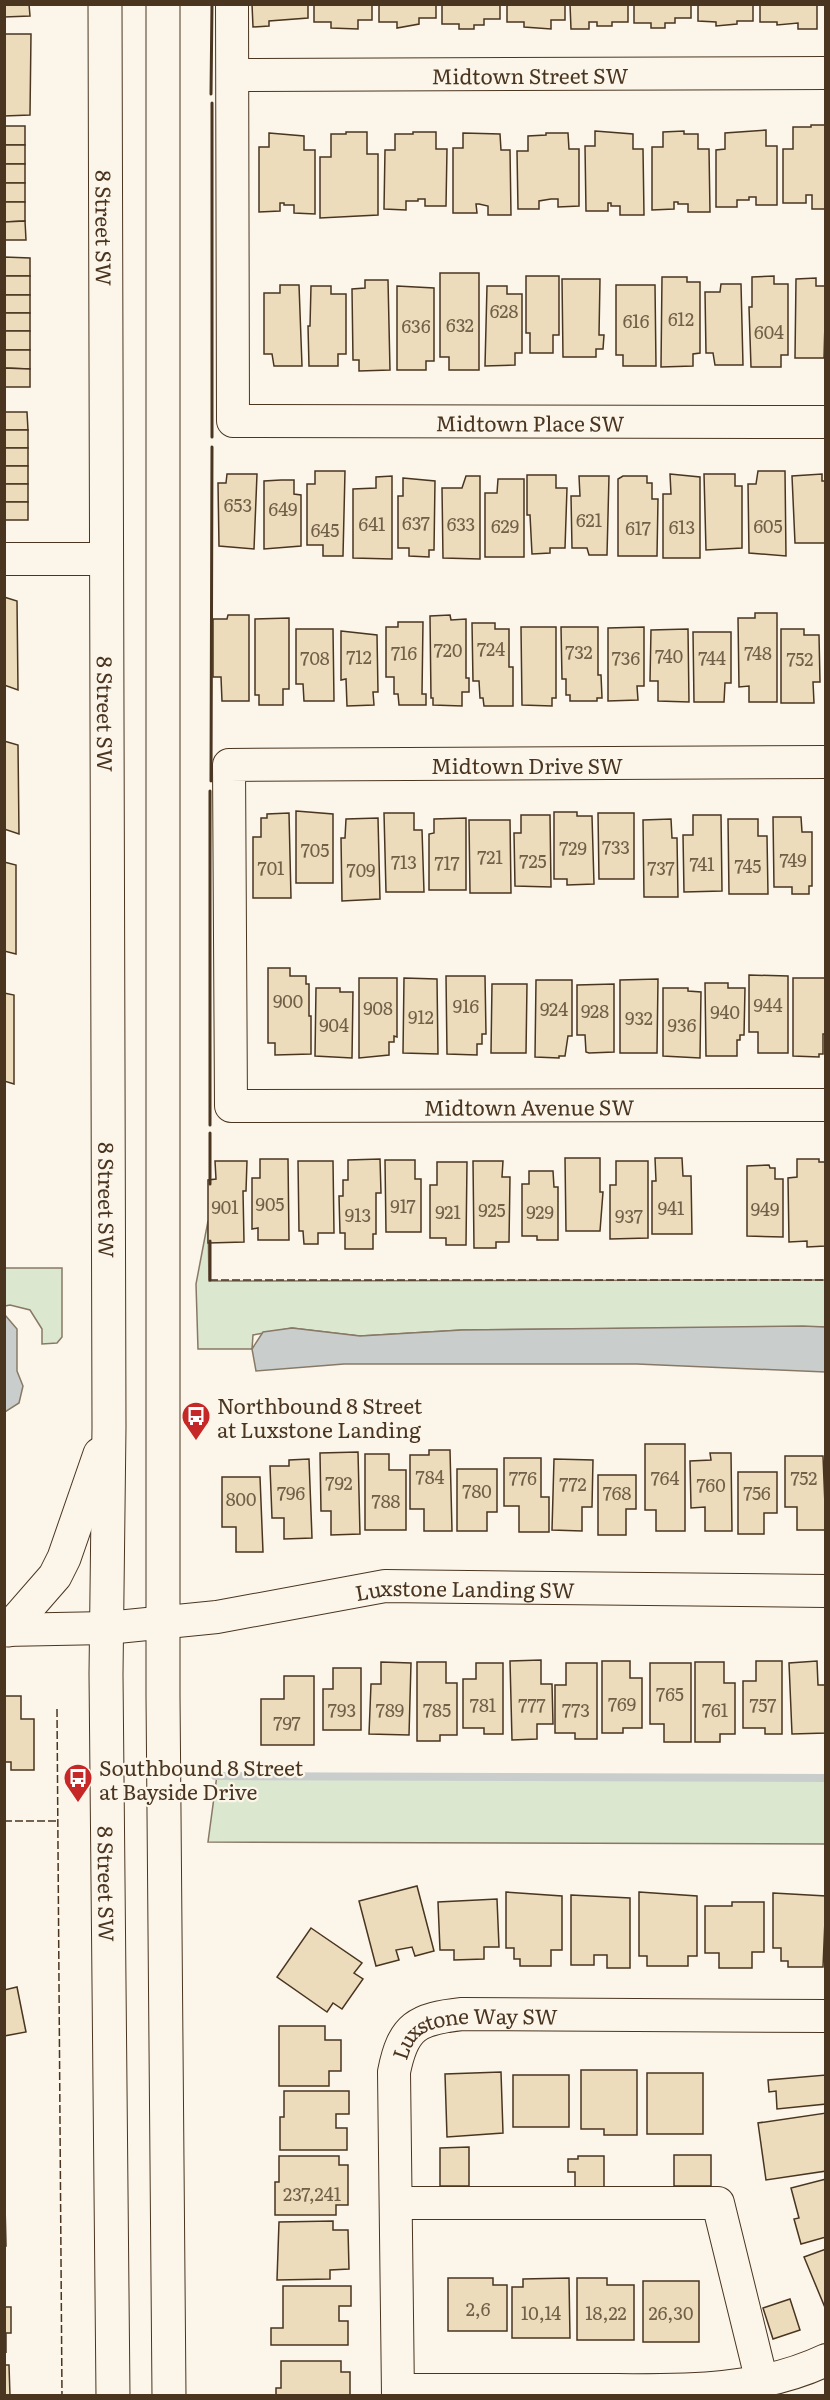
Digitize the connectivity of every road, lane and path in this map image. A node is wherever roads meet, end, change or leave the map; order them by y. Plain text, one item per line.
1 (105, 4) edge
2 (163, 4) edge
3 (232, 4) edge
4 (825, 72) edge
5 (233, 75) junction
6 (825, 422) edge
7 (4, 559) edge
8 (107, 559) junction
9 (825, 762) edge
10 (231, 1106) joint
11 (825, 1106) edge
12 (109, 1427) junction
13 (825, 1591) edge
14 (164, 1623) junction
15 (107, 1628) junction
16 (6, 1630) edge
17 (825, 2016) edge
18 (396, 2203) junction
19 (825, 2360) edge
20 (762, 2382) junction
21 (398, 2393) edge
22 (113, 2396) edge
23 (169, 2396) edge

1 - 8 main road, 8 Street SW
2 - 14 main road
3 - 5 street
4 - 5 street, Midtown Street SW
5 - 6 street, Midtown Place SW
7 - 8 street
8 - 12 main road, 8 Street SW
9 - 10 street, Midtown Drive SW
10 - 11 street, Midtown Avenue SW
12 - 15 main road, 8 Street SW
12 - 16 main road
13 - 14 street, Luxstone Landing SW
14 - 15 street, Luxstone Landing SW
14 - 23 main road
15 - 16 street, Luxstone Landing SW
15 - 22 main road, 8 Street SW
17 - 18 street, Luxstone Way SW
18 - 20 street
18 - 21 street, Luxstone Way SW
19 - 20 street
20 - 21 street

